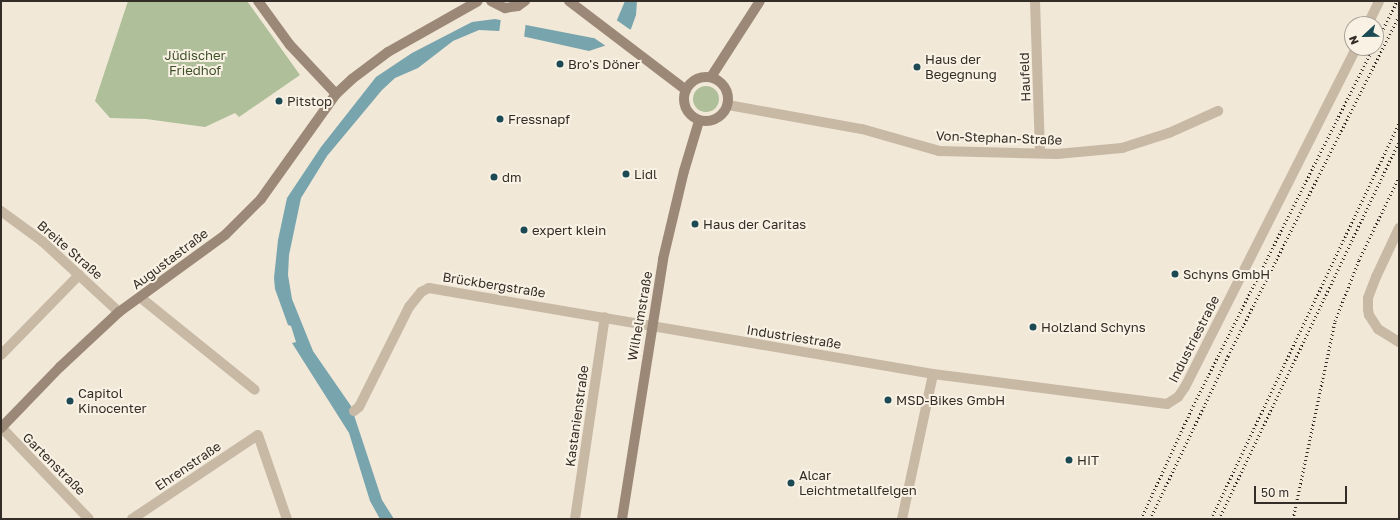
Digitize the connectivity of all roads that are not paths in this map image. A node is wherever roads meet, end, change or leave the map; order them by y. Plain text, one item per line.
1 (258, 1) edge
2 (478, 1) edge
3 (491, 1) edge
4 (525, 1) edge
5 (569, 1) edge
6 (760, 1) edge
7 (1035, 1) edge
8 (1380, 1) edge
9 (1372, 16) edge
10 (1352, 56) edge
11 (711, 78) junction
12 (686, 90) junction
13 (336, 94) junction
14 (728, 105) junction
15 (1218, 111) dead end
16 (699, 121) junction
17 (1040, 153) junction
18 (1, 211) edge
19 (1399, 228) edge
20 (79, 275) junction
21 (141, 298) junction
22 (119, 312) junction
23 (605, 317) junction
24 (651, 327) junction
25 (1399, 342) edge
26 (1, 355) edge
27 (933, 374) junction
28 (255, 390) dead end
29 (354, 411) dead end
30 (1, 428) edge
31 (89, 519) edge
32 (132, 519) edge
33 (287, 519) edge
34 (575, 519) edge
35 (622, 519) edge
36 (902, 519) edge

1 - 13 main road
2 - 13 main road, Augustastraße
3 - 4 main road
5 - 12 main road
6 - 11 main road
7 - 17 street, Haufeld
8 - 9 street
10 - 27 street, Industriestraße
11 - 12 main road
11 - 14 main road
12 - 16 main road
13 - 21 main road, Augustastraße
14 - 16 main road
14 - 17 street, Von-Stephan-Straße
15 - 17 street, Von-Stephan-Straße
16 - 24 main road, Wilhelmstraße
18 - 20 street, Breite Straße
19 - 25 street
20 - 22 street, Breite Straße
20 - 26 street
21 - 22 main road, Augustastraße
21 - 28 street
22 - 30 main road, Augustastraße
23 - 24 street, Brückbergstraße
23 - 29 street, Brückbergstraße
23 - 34 street, Kastanienstraße
24 - 27 street, Industriestraße
24 - 35 main road, Wilhelmstraße
27 - 36 street
30 - 31 street, Gartenstraße
32 - 33 street, Ehrenstraße

